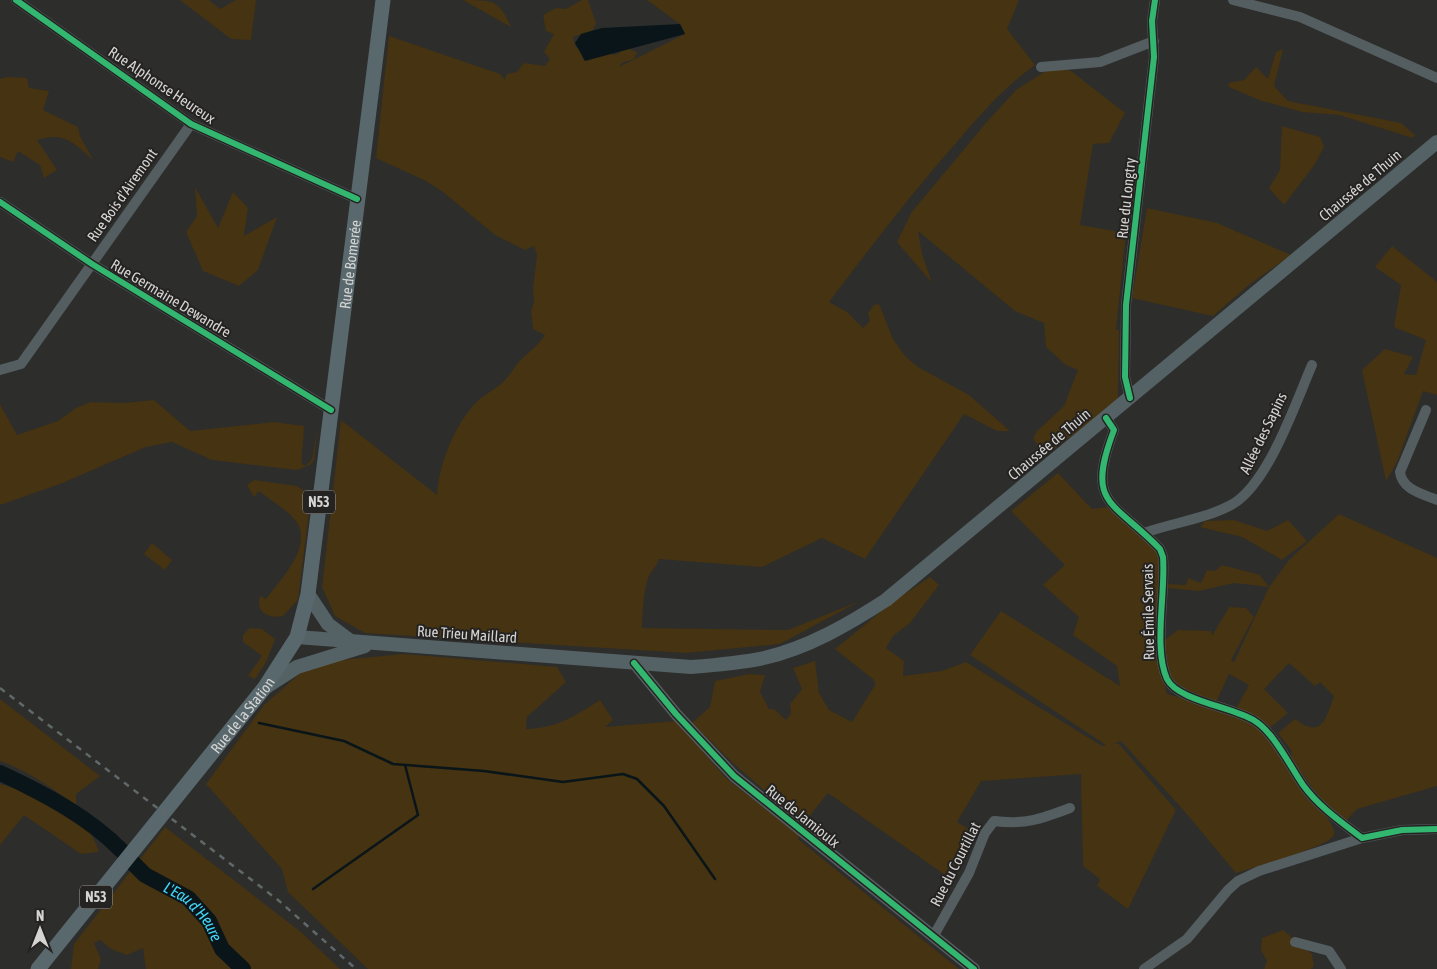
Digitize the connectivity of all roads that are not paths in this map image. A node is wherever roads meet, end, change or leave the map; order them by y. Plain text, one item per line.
1 (16, 0) edge
2 (383, 0) edge
3 (1155, 0) edge
4 (1233, 0) edge
5 (1154, 41) junction
6 (1041, 67) dead end
7 (1437, 78) edge
8 (191, 124) junction
9 (1437, 142) edge
10 (357, 199) junction
11 (0, 202) edge
12 (92, 264) junction
13 (1312, 365) dead end
14 (0, 370) edge
15 (1130, 398) junction
16 (331, 410) junction
17 (1426, 410) dead end
18 (1106, 418) junction
19 (1437, 500) edge
20 (1144, 533) junction
21 (308, 594) junction
22 (297, 637) junction
23 (353, 643) junction
24 (368, 644) junction
25 (634, 663) junction
26 (265, 687) junction
27 (1070, 808) dead end
28 (1437, 829) edge
29 (1362, 838) junction
30 (933, 937) junction
31 (1295, 942) dead end
32 (38, 969) edge
33 (974, 969) edge
34 (1144, 969) edge
35 (1341, 969) edge

1 - 8 street, Rue Alphonse Heureux
2 - 10 main road, Rue de Bomerée / N53
3 - 5 street, Rue du Longtry
4 - 7 street
5 - 6 street
5 - 15 street, Rue du Longtry
8 - 10 street, Rue Alphonse Heureux
8 - 12 street, Rue Bois d'Airemont
9 - 15 main road, Chaussée de Thuin
10 - 16 main road, Rue de Bomerée / N53
11 - 12 street, Rue Germaine Dewandre
12 - 14 street, Rue Bois d'Airemont
12 - 16 street, Rue Germaine Dewandre
13 - 20 street, Allée des Sapins
15 - 18 main road, Chaussée de Thuin
16 - 21 main road, Rue de la Station / N53
17 - 19 street
18 - 20 street, Rue Émile Servais
18 - 25 main road, Chaussée de Thuin
20 - 29 street, Rue Émile Servais
21 - 22 main road, Rue de la Station / N53
21 - 23 main road
22 - 23 main road, Rue Trieu Maillard
22 - 26 main road, Rue de la Station / N53
23 - 24 main road, Rue Trieu Maillard
24 - 25 main road, Rue Trieu Maillard
24 - 26 main road
25 - 30 street, Rue de Jamioulx
26 - 32 main road, Rue de la Station / N53
27 - 30 street, Rue du Courtillat
28 - 29 street
29 - 34 street
30 - 33 street, Rue de Jamioulx
31 - 35 street

